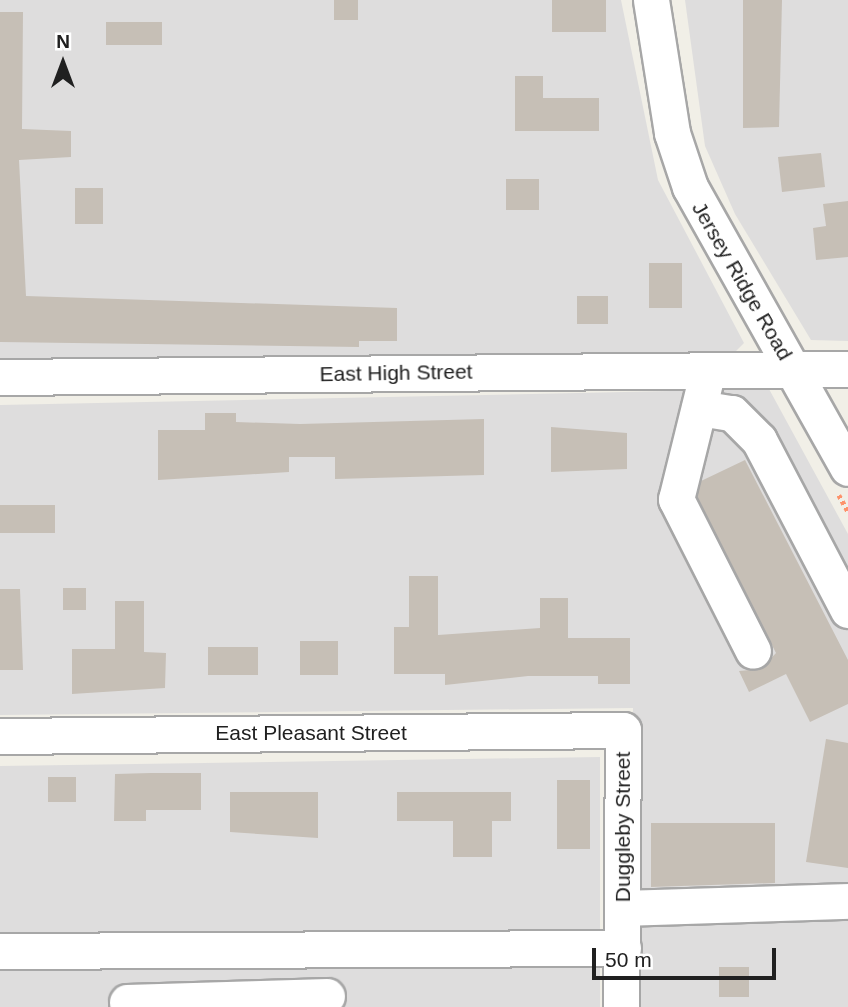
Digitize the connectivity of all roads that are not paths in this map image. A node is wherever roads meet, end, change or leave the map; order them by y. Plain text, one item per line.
1 (651, 0) edge
2 (792, 369) junction
3 (848, 369) edge
4 (708, 370) junction
5 (0, 377) edge
6 (699, 408) junction
7 (848, 468) edge
8 (848, 610) edge
9 (753, 651) dead end
10 (623, 730) joint
11 (0, 736) edge
12 (848, 901) edge
13 (623, 908) junction
14 (623, 948) junction
15 (0, 951) edge
16 (327, 996) dead end
17 (127, 1002) dead end
18 (227, 1003) edge
19 (621, 1007) edge

1 - 2 street, Jersey Ridge Road
2 - 3 street
2 - 4 street, East High Street
2 - 7 street, Jersey Ridge Road
4 - 5 street, East High Street
4 - 6 street
6 - 8 street
6 - 9 street
10 - 11 street, East Pleasant Street
10 - 13 street, Duggleby Street
12 - 13 street
13 - 14 street, Duggleby Street
14 - 15 street
14 - 19 street, Duggleby Street
16 - 18 street
17 - 18 street

